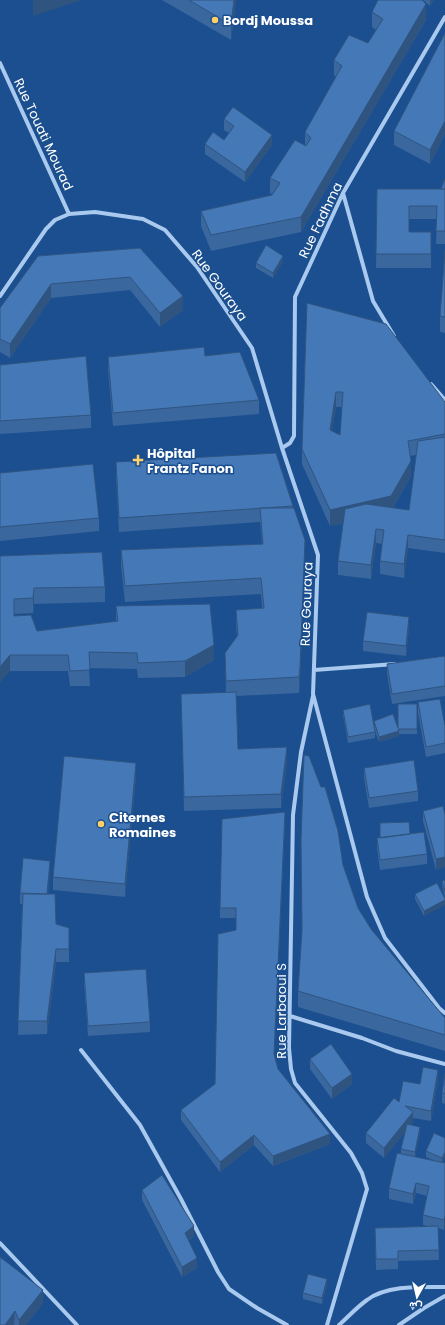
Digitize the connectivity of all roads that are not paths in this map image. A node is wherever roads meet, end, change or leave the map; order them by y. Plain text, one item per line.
1 (445, 17) edge
2 (0, 63) edge
3 (343, 193) junction
4 (69, 214) junction
5 (0, 296) edge
6 (397, 341) edge
7 (430, 383) edge
8 (445, 400) edge
9 (282, 448) junction
10 (399, 663) edge
11 (314, 670) junction
12 (313, 694) junction
13 (445, 1013) edge
14 (290, 1016) junction
15 (81, 1050) dead end
16 (445, 1064) edge
17 (0, 1243) edge
18 (445, 1287) edge
19 (445, 1296) edge
20 (77, 1325) edge
21 (287, 1325) edge
22 (327, 1325) edge
23 (339, 1325) edge
24 (399, 1325) edge

1 - 3 street, Rue Fadhma
2 - 4 street, Rue Touati Mourad
3 - 6 street
3 - 9 street, Rue Fadhma
4 - 5 street
4 - 9 street, Rue Gouraya
7 - 8 street
9 - 11 street, Rue Gouraya
10 - 11 street
11 - 12 street, Rue Gouraya
12 - 13 street, Rue Gouraya
12 - 14 street, Rue Larbaoui S
14 - 16 street
14 - 22 street, Rue Larbaoui S
15 - 21 street
17 - 20 street
18 - 23 street
19 - 24 street

